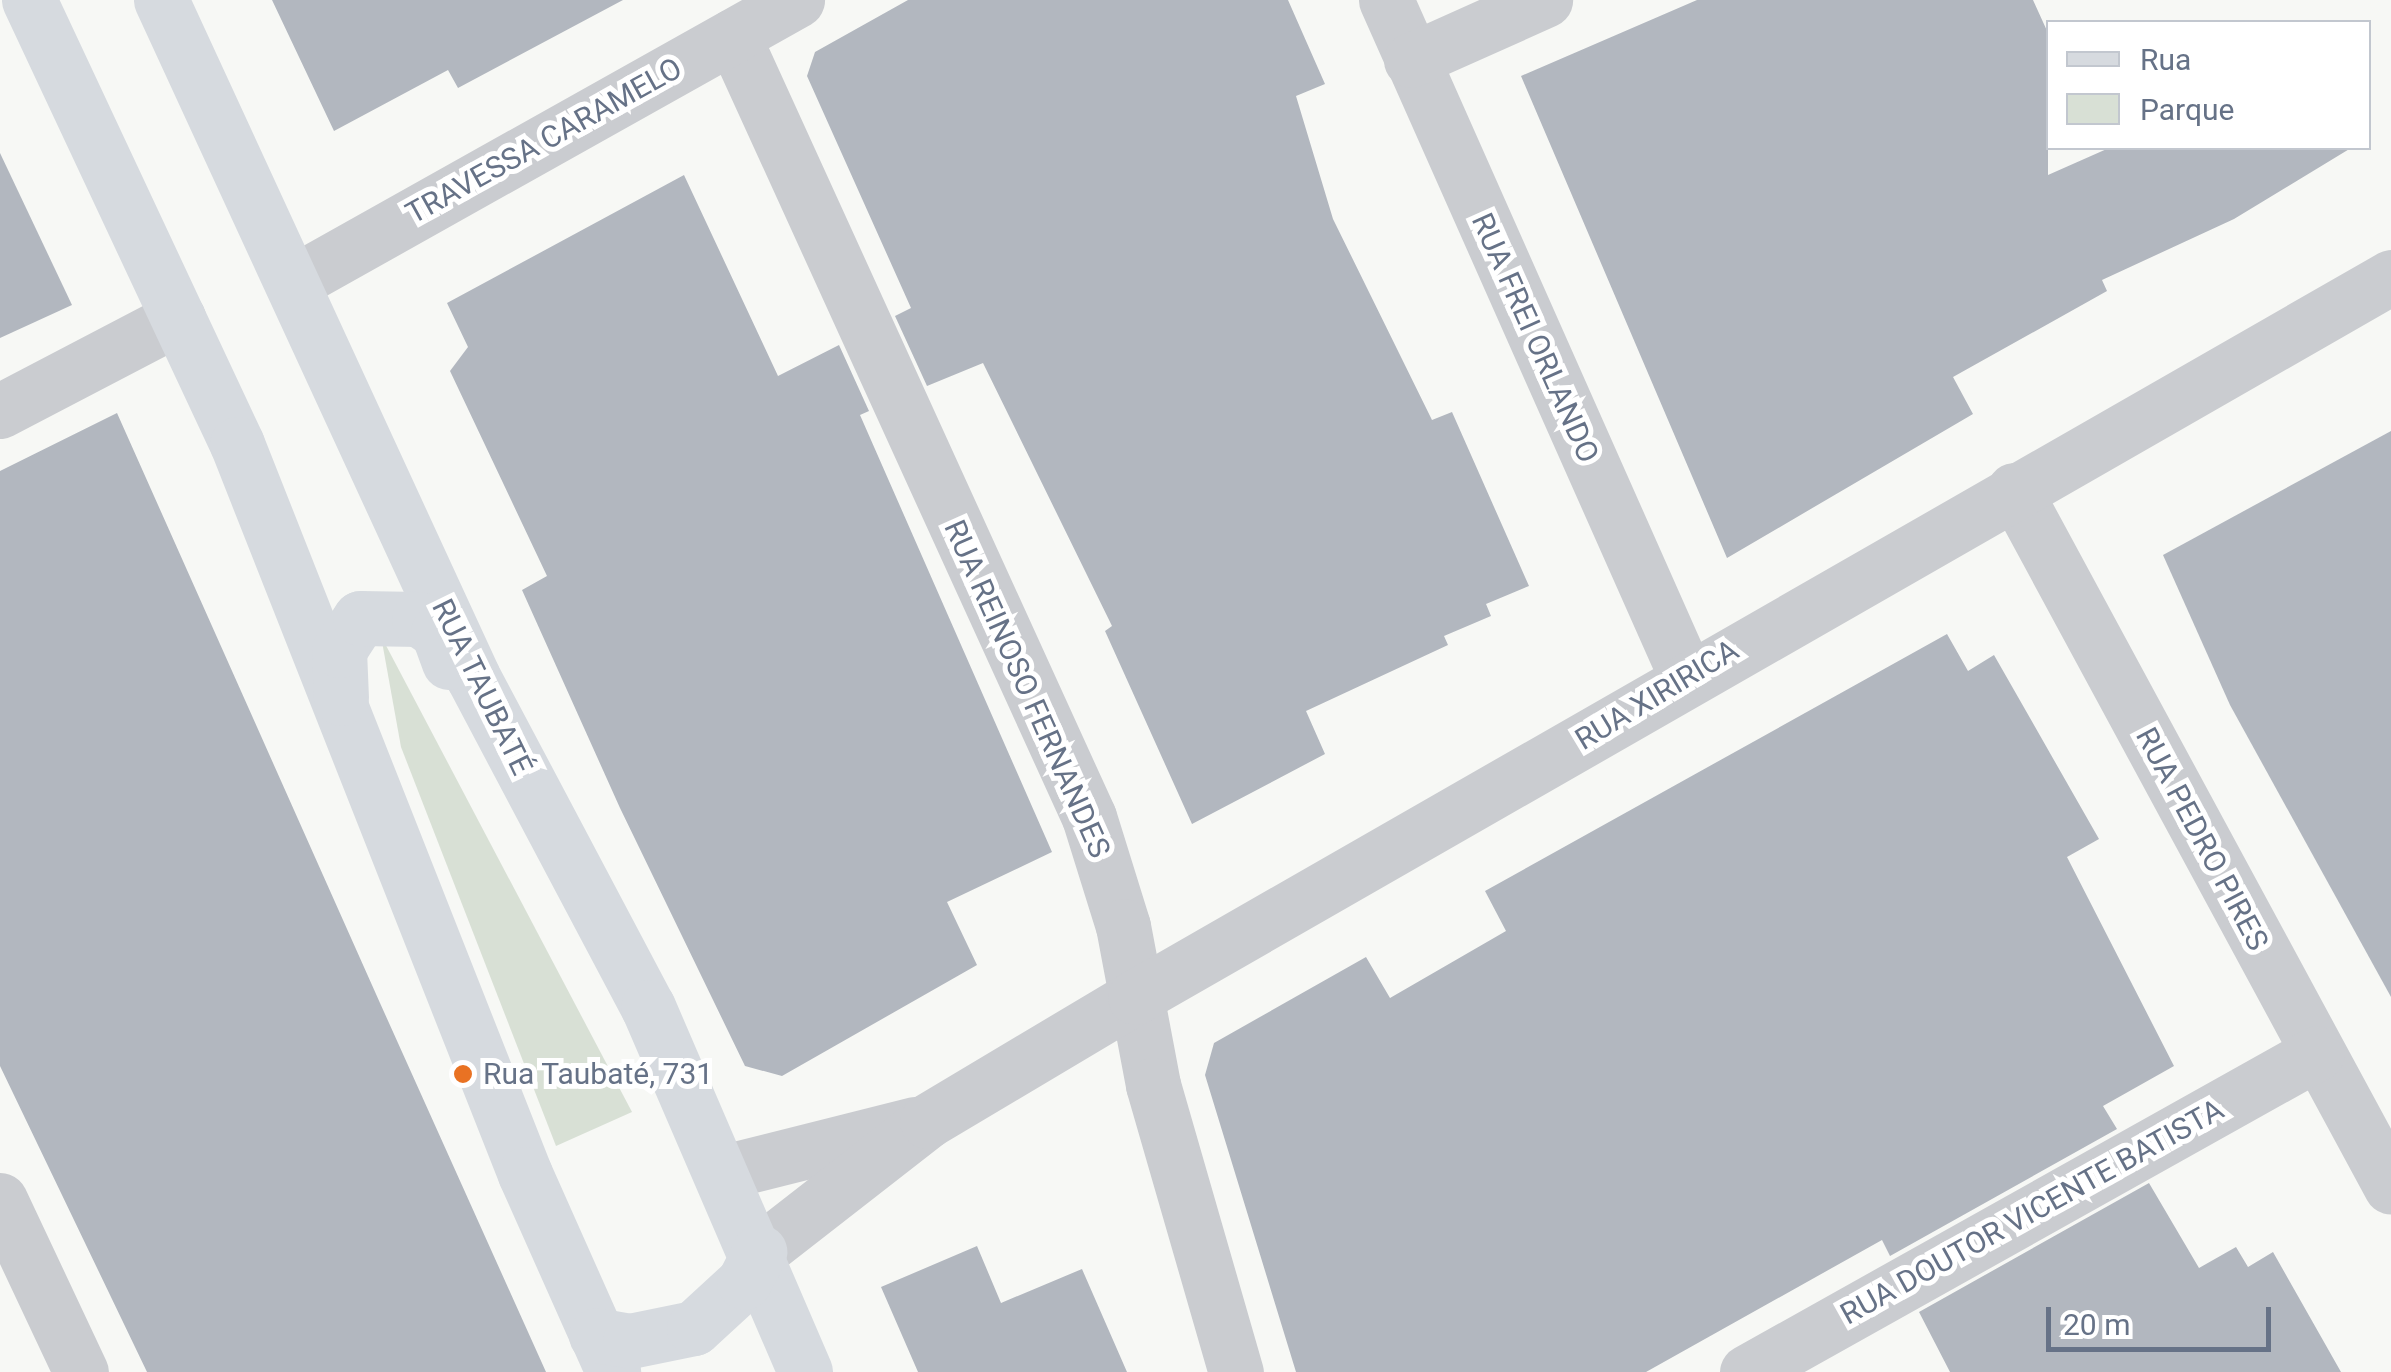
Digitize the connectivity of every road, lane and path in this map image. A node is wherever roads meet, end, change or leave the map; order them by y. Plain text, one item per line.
1 (30, 0) edge
2 (161, 0) edge
3 (797, 0) edge
4 (1386, 0) edge
5 (1545, 0) edge
6 (733, 36) junction
7 (1411, 60) junction
8 (2391, 277) edge
9 (292, 282) junction
10 (178, 318) junction
11 (0, 411) edge
12 (2014, 490) junction
13 (1686, 676) junction
14 (474, 677) junction
15 (339, 703) junction
16 (1135, 997) junction
17 (2317, 1053) junction
18 (928, 1121) junction
19 (724, 1172) junction
20 (2391, 1187) edge
21 (0, 1200) edge
22 (760, 1252) junction
23 (605, 1353) edge
24 (82, 1372) edge
25 (806, 1372) edge
26 (1236, 1372) edge
27 (1747, 1372) edge

1 - 10 main road
2 - 9 main road, RUA TAUBATÉ
3 - 6 street, TRAVESSA CARAMELO
4 - 7 street, RUA FREI ORLANDO
5 - 7 street
6 - 9 street, TRAVESSA CARAMELO
6 - 16 street, RUA REINOSO FERNANDES
7 - 13 street, RUA FREI ORLANDO
8 - 12 street, RUA XIRIRICA
9 - 14 main road, RUA TAUBATÉ
10 - 11 street
10 - 15 main road
12 - 13 street, RUA XIRIRICA
12 - 17 street, RUA PEDRO PIRES
13 - 16 street, RUA XIRIRICA
14 - 15 main road
14 - 19 main road, RUA TAUBATÉ
15 - 23 main road
16 - 18 street, RUA XIRIRICA
16 - 26 street, RUA REINOSO FERNANDES
17 - 20 street, RUA PEDRO PIRES
17 - 27 street, RUA DOUTOR VICENTE BATISTA
18 - 19 street, RUA XIRIRICA
18 - 22 street, RUA XIRIRICA
19 - 22 main road, RUA TAUBATÉ
21 - 24 street
22 - 23 main road
22 - 25 main road, RUA TAUBATÉ

